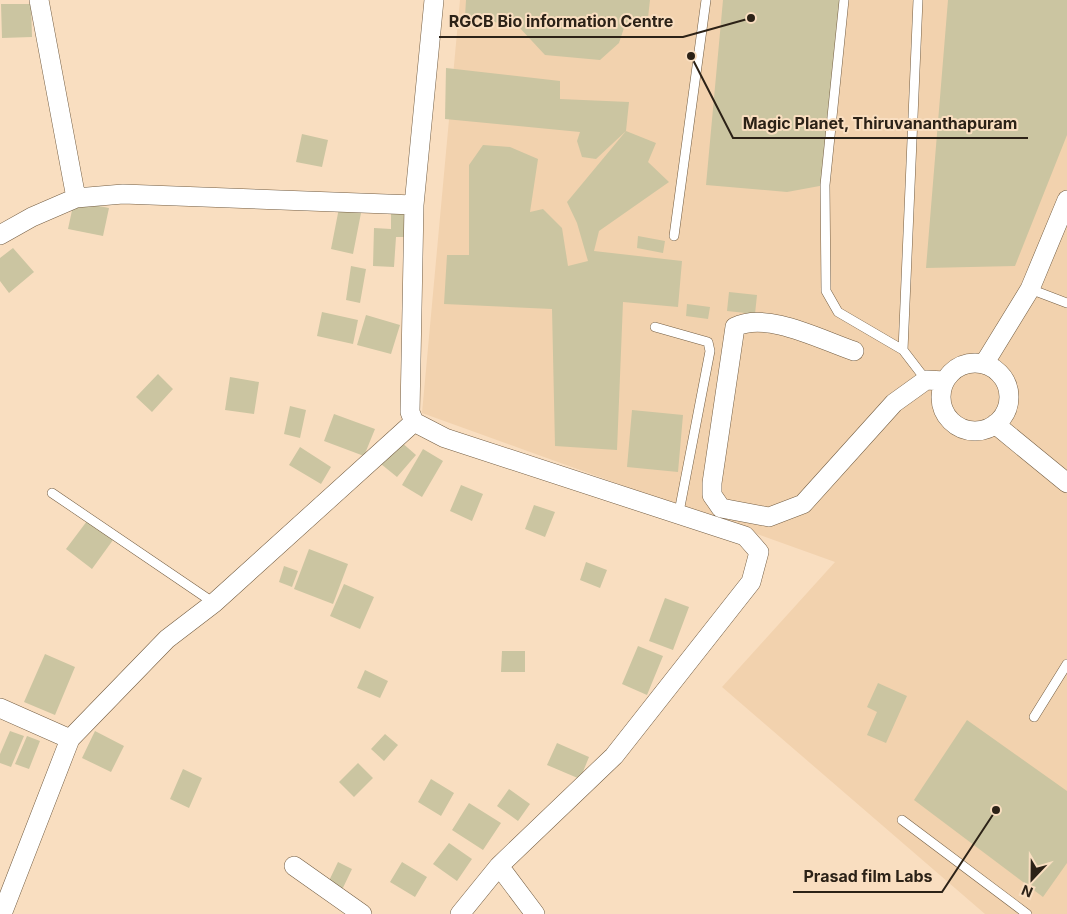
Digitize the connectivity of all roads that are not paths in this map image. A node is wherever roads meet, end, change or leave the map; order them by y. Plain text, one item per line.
1 (39, 0) edge
2 (434, 0) edge
3 (706, 0) edge
4 (844, 0) edge
5 (918, 0) edge
6 (76, 198) junction
7 (1067, 200) edge
8 (414, 205) junction
9 (0, 235) edge
10 (674, 236) dead end
11 (1030, 289) junction
12 (1067, 303) edge
13 (655, 327) dead end
14 (903, 350) junction
15 (854, 351) dead end
16 (984, 364) junction
17 (926, 380) junction
18 (944, 381) junction
19 (414, 422) junction
20 (995, 424) junction
21 (1067, 483) edge
22 (52, 492) dead end
23 (679, 512) junction
24 (214, 603) junction
25 (1067, 664) edge
26 (0, 708) edge
27 (1034, 717) dead end
28 (70, 739) junction
29 (902, 820) dead end
30 (294, 866) dead end
31 (499, 866) junction
32 (2, 914) edge
33 (362, 914) edge
34 (460, 914) edge
35 (535, 914) edge
36 (1027, 914) edge

1 - 6 street
2 - 8 street
3 - 10 lane
4 - 14 lane
5 - 14 lane
6 - 8 street
6 - 9 street
7 - 11 street
8 - 19 street
11 - 12 lane
11 - 16 street
13 - 23 lane
14 - 17 lane
15 - 17 street
16 - 18 street
16 - 20 street
17 - 18 street
18 - 20 street
19 - 23 street
19 - 24 street
20 - 21 street
22 - 24 lane
23 - 31 street
24 - 28 street
25 - 27 lane
26 - 28 street
28 - 32 street
29 - 36 lane
30 - 33 street
31 - 34 street
31 - 35 street

